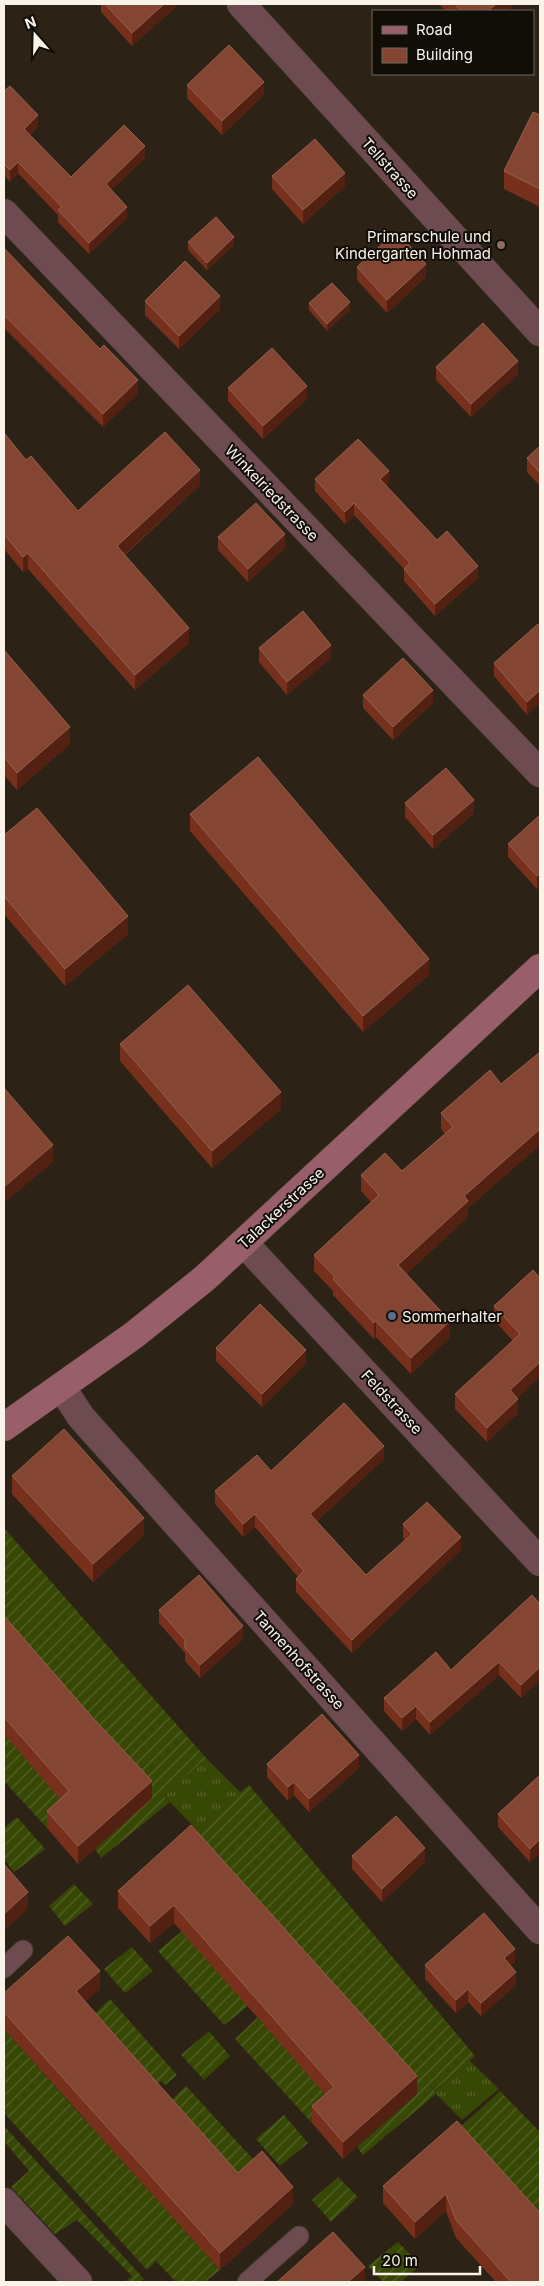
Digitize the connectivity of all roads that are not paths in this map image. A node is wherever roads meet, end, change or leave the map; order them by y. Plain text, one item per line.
1 (241, 4) edge
2 (4, 213) edge
3 (540, 332) edge
4 (540, 773) edge
5 (540, 968) edge
6 (244, 1243) junction
7 (62, 1388) junction
8 (4, 1428) edge
9 (540, 1562) edge
10 (540, 1930) edge
11 (23, 1950) dead end
12 (4, 1968) edge
13 (4, 2202) edge
14 (299, 2236) dead end
15 (78, 2282) edge
16 (247, 2282) edge

1 - 3 street, Tellstrasse
2 - 4 street, Winkelriedstrasse
5 - 6 main road, Talackerstrasse
6 - 7 main road, Talackerstrasse
6 - 9 street, Feldstrasse
7 - 8 main road, Talackerstrasse
7 - 10 street, Tannenhofstrasse
11 - 12 lane
13 - 15 street
14 - 16 lane

